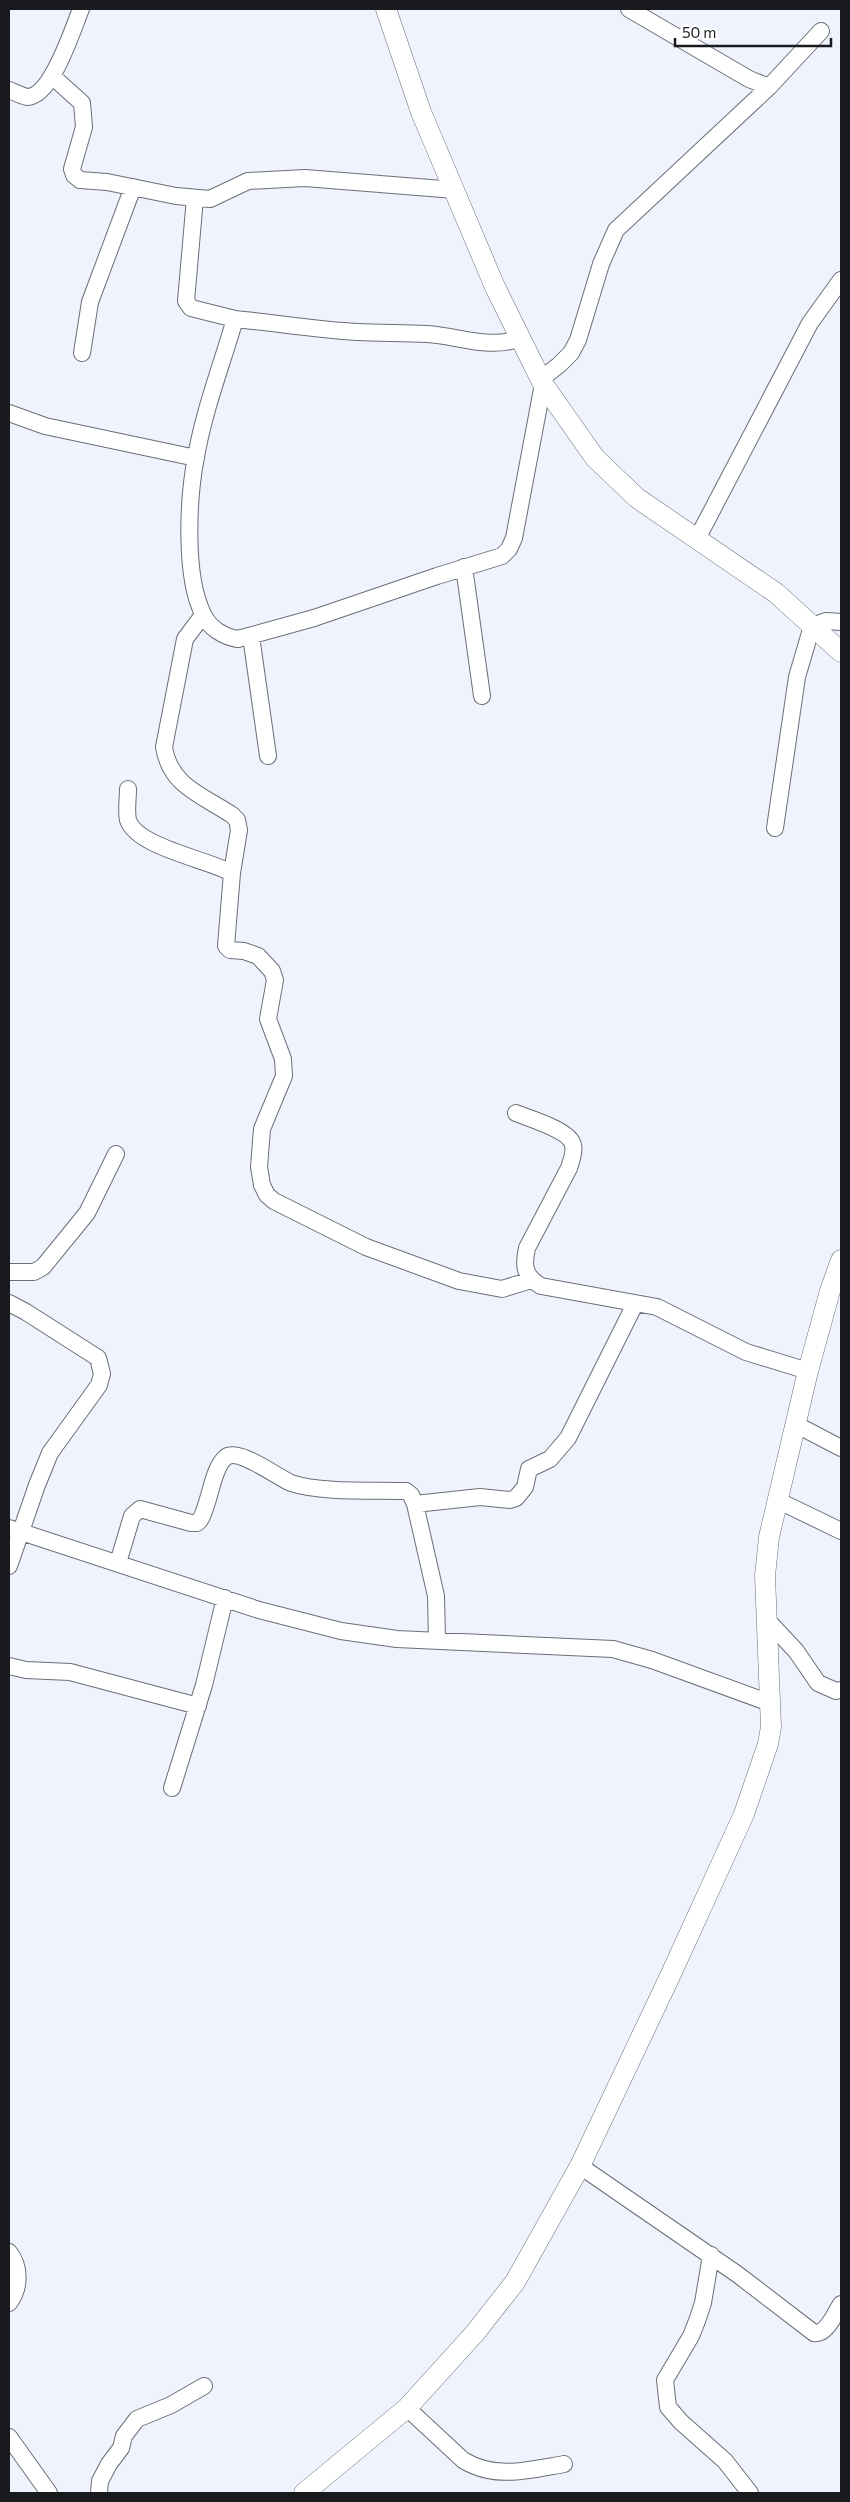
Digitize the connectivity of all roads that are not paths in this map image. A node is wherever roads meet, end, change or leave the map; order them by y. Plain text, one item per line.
1 (81, 9) edge
2 (386, 9) edge
3 (629, 9) edge
4 (821, 31) dead end
5 (53, 77) junction
6 (769, 87) junction
7 (9, 90) edge
8 (133, 187) junction
9 (454, 190) junction
10 (195, 198) junction
11 (841, 280) edge
12 (235, 319) junction
13 (520, 338) junction
14 (82, 353) dead end
15 (542, 381) junction
16 (9, 413) edge
17 (196, 458) junction
18 (697, 540) junction
19 (464, 568) junction
20 (203, 616) junction
21 (841, 622) edge
22 (812, 626) junction
23 (250, 636) junction
24 (841, 652) edge
25 (482, 696) dead end
26 (268, 756) dead end
27 (128, 789) dead end
28 (775, 828) dead end
29 (232, 873) junction
30 (516, 1113) dead end
31 (116, 1154) dead end
32 (841, 1260) edge
33 (9, 1272) edge
34 (531, 1280) junction
35 (9, 1303) edge
36 (635, 1304) junction
37 (808, 1371) junction
38 (795, 1424) junction
39 (841, 1448) edge
40 (777, 1500) junction
41 (415, 1504) junction
42 (14, 1530) edge
43 (841, 1532) edge
44 (118, 1563) junction
45 (9, 1566) edge
46 (225, 1598) junction
47 (767, 1620) junction
48 (437, 1640) junction
49 (9, 1666) edge
50 (841, 1690) edge
51 (770, 1703) junction
52 (198, 1706) junction
53 (172, 1788) dead end
54 (580, 2166) junction
55 (9, 2252) edge
56 (711, 2256) junction
57 (9, 2303) edge
58 (841, 2304) edge
59 (204, 2386) dead end
60 (406, 2408) junction
61 (9, 2437) edge
62 (564, 2464) dead end
63 (49, 2493) edge
64 (99, 2493) edge
65 (304, 2493) edge
66 (750, 2493) edge

1 - 5 street
2 - 9 street
3 - 6 street
4 - 6 street
5 - 7 street
5 - 8 street
6 - 15 street
8 - 10 street
8 - 14 street
9 - 10 street
9 - 13 street
10 - 12 street
11 - 18 street
12 - 13 street
12 - 17 street
13 - 15 street
15 - 18 street
15 - 19 street
16 - 17 street
17 - 20 street
18 - 22 street
19 - 23 street
19 - 25 street
20 - 23 street
20 - 29 street
21 - 22 street
22 - 24 street
22 - 28 street
23 - 26 street
27 - 29 street
29 - 34 street
30 - 34 street
31 - 33 street
32 - 37 street
34 - 36 street
35 - 42 street
36 - 37 street
36 - 41 street
37 - 38 street
38 - 39 street
38 - 40 street
40 - 43 street
40 - 47 street
41 - 44 street
41 - 48 street
42 - 44 street
42 - 45 street
44 - 46 street
46 - 48 street
46 - 52 street
47 - 50 street
47 - 51 street
48 - 51 street
49 - 52 street
51 - 54 street
52 - 53 street
54 - 56 street
54 - 60 street
55 - 57 street
56 - 58 street
56 - 66 street
59 - 64 street
60 - 62 street
60 - 65 street
61 - 63 street

